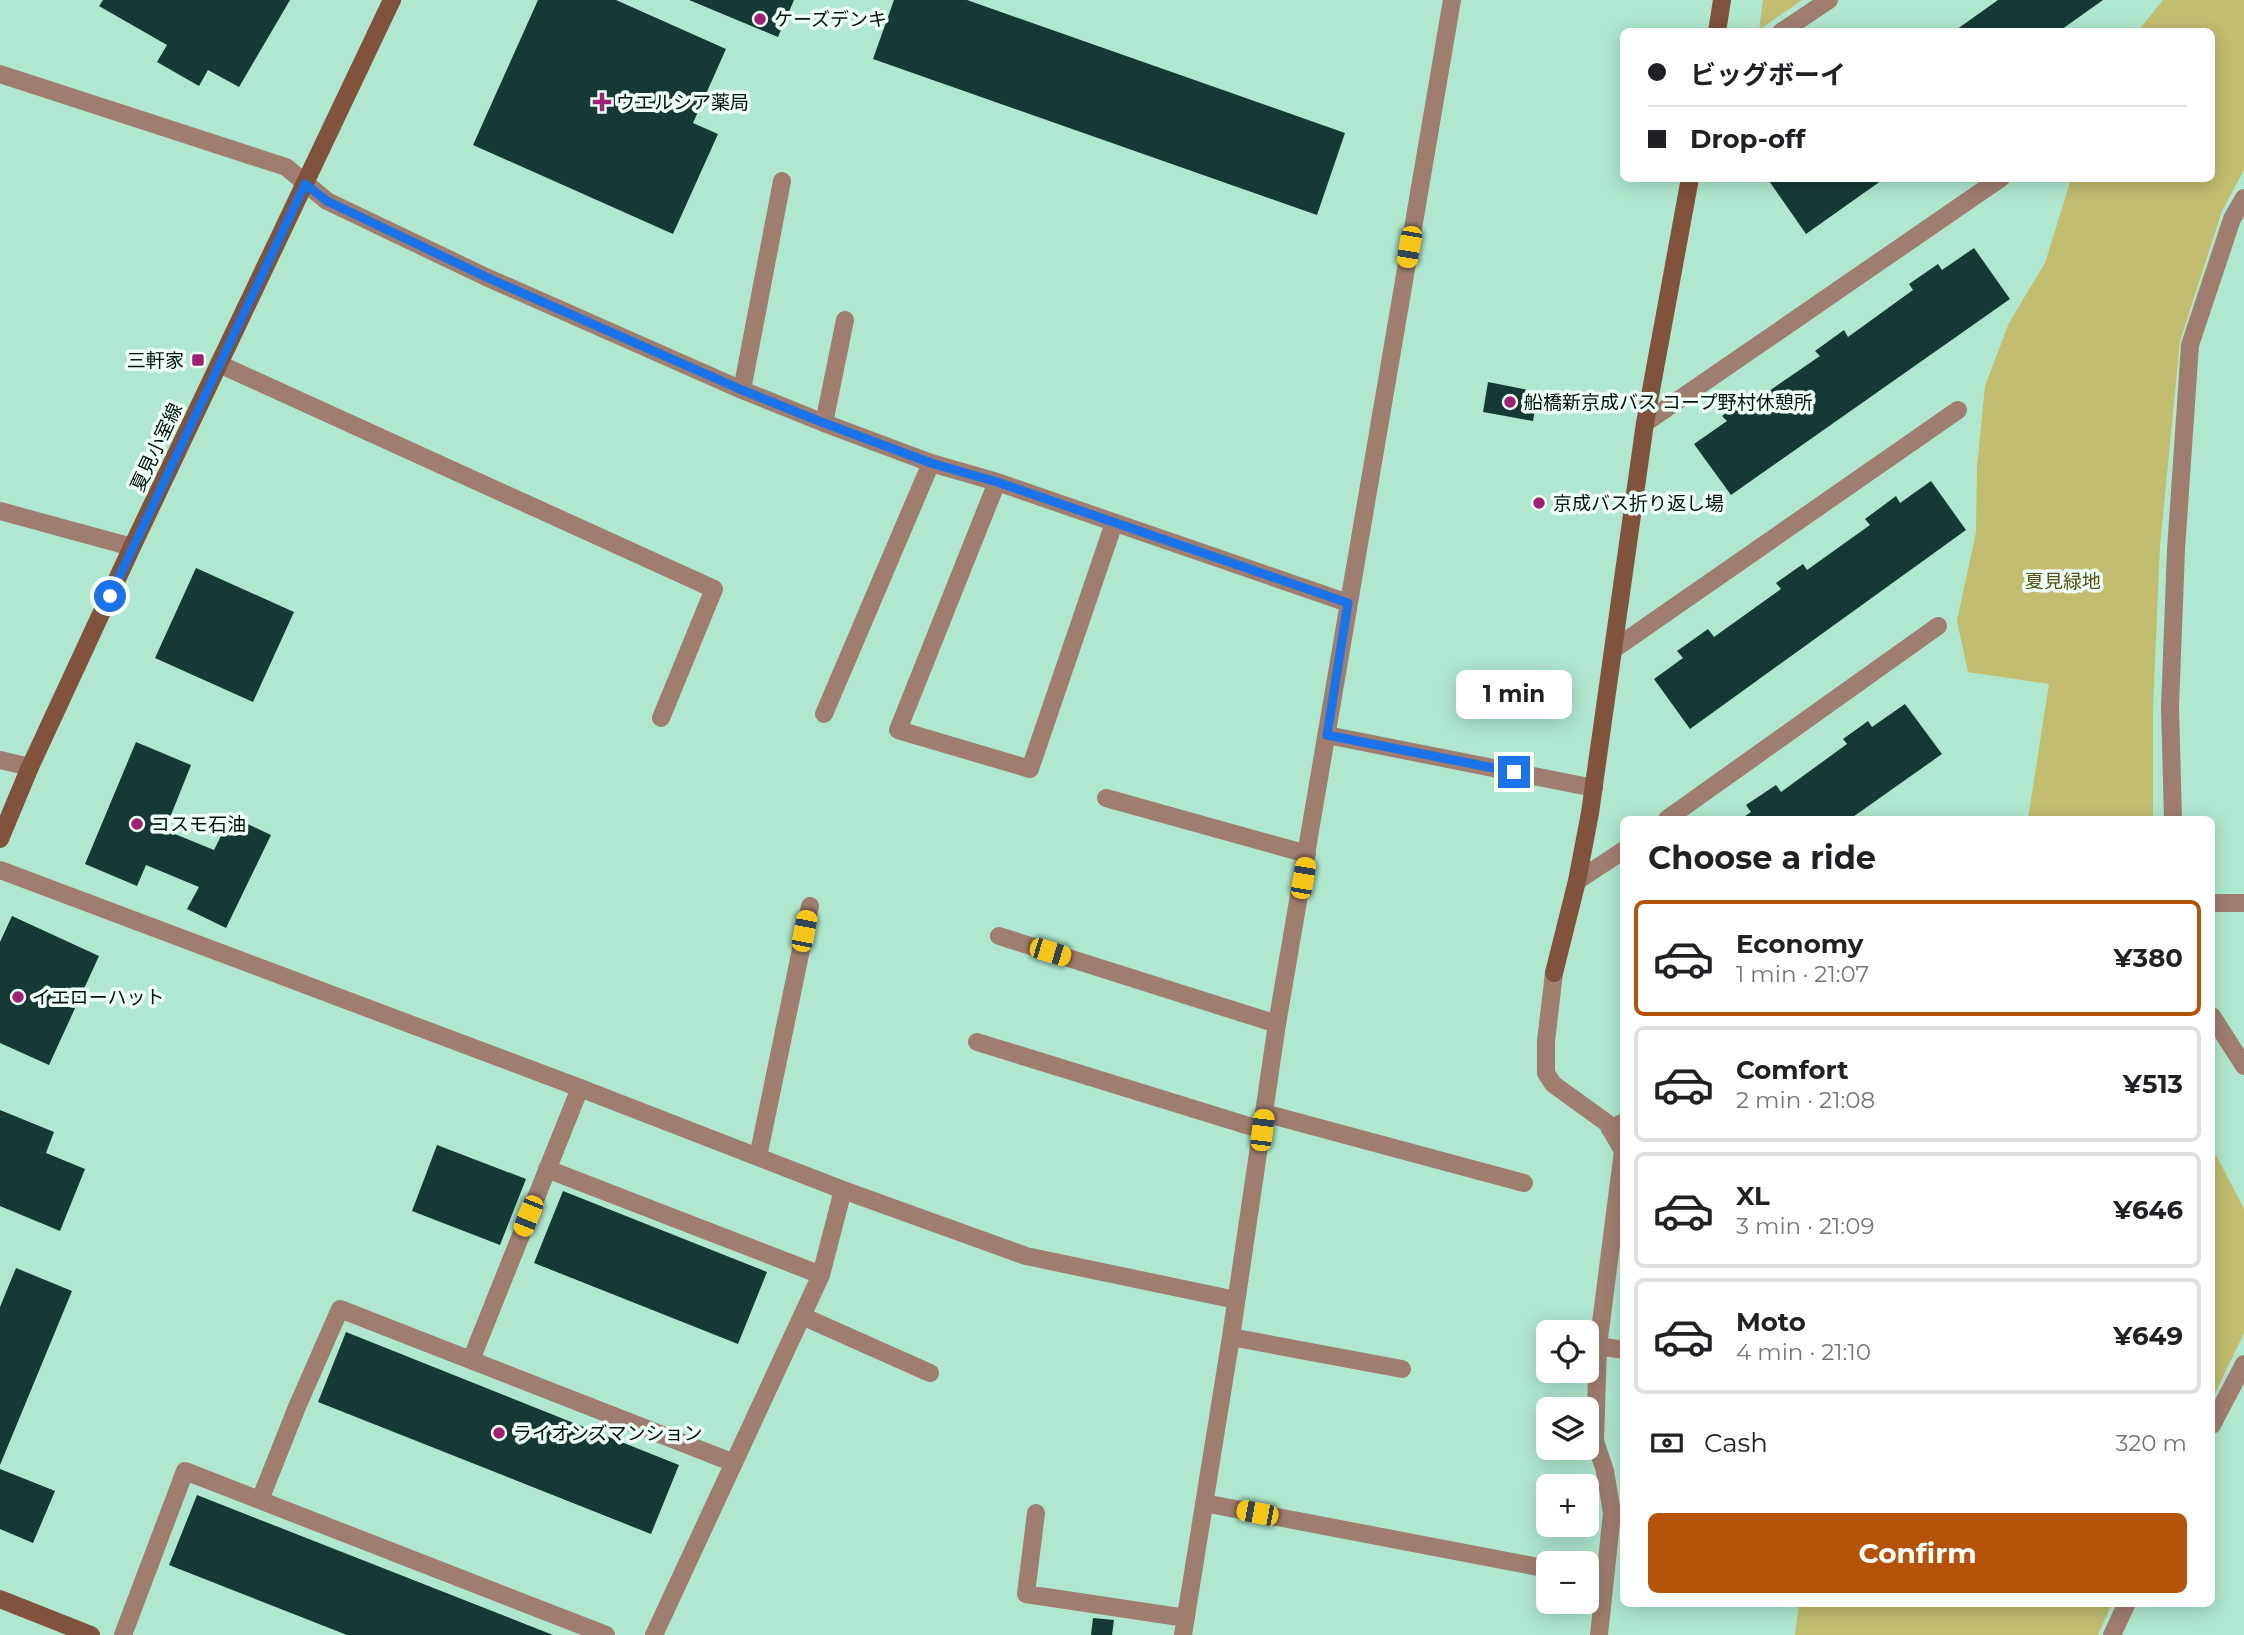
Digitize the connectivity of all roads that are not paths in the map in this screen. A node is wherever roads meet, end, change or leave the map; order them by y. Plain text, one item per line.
1 (392, 0) edge
2 (1452, 0) edge
3 (1722, 0) edge
4 (1829, 0) edge
5 (1718, 28) edge
6 (1787, 28) edge
7 (0, 74) edge
8 (782, 180) dead end
9 (1689, 182) edge
10 (1995, 182) edge
11 (305, 184) junction
12 (2244, 198) edge
13 (845, 320) dead end
14 (219, 364) junction
15 (742, 390) junction
16 (1958, 410) dead end
17 (824, 423) junction
18 (1645, 423) junction
19 (931, 463) junction
20 (997, 482) junction
21 (0, 511) edge
22 (1114, 523) junction
23 (132, 547) junction
24 (1348, 603) junction
25 (1938, 626) dead end
26 (1614, 649) junction
27 (824, 714) dead end
28 (661, 718) dead end
29 (1327, 735) junction
30 (0, 760) edge
31 (30, 767) junction
32 (1594, 788) junction
33 (1106, 798) dead end
34 (1671, 816) edge
35 (2173, 816) edge
36 (0, 839) edge
37 (1620, 853) edge
38 (1307, 854) junction
39 (0, 870) edge
40 (1577, 881) junction
41 (2215, 903) edge
42 (2244, 903) edge
43 (810, 906) dead end
44 (999, 936) dead end
45 (2215, 1021) edge
46 (1277, 1024) junction
47 (977, 1042) dead end
48 (2244, 1066) edge
49 (580, 1088) junction
50 (1263, 1122) junction
51 (1617, 1126) edge
52 (758, 1157) junction
53 (547, 1168) junction
54 (1524, 1183) dead end
55 (843, 1190) junction
56 (1620, 1200) edge
57 (1616, 1263) edge
58 (821, 1275) junction
59 (1236, 1300) junction
60 (802, 1315) junction
61 (1231, 1337) junction
62 (1599, 1341) edge
63 (1599, 1346) edge
64 (1620, 1349) edge
65 (471, 1360) junction
66 (2244, 1364) edge
67 (1402, 1369) dead end
68 (930, 1373) dead end
69 (1597, 1383) edge
70 (2215, 1419) edge
71 (734, 1463) junction
72 (260, 1500) junction
73 (1204, 1503) junction
74 (1036, 1513) dead end
75 (1618, 1513) edge
76 (1536, 1567) edge
77 (1599, 1569) edge
78 (0, 1599) edge
79 (2125, 1607) edge
80 (1598, 1614) edge
81 (1184, 1626) edge
82 (91, 1635) edge
83 (123, 1635) edge
84 (606, 1635) edge
85 (654, 1635) edge
86 (1599, 1635) edge
87 (2112, 1635) edge

1 - 11 street, 夏見小室線
2 - 24 street
3 - 5 street
4 - 6 street
7 - 11 street
8 - 15 street
9 - 18 street
10 - 18 street
11 - 14 street, 夏見小室線
11 - 15 street
12 - 35 street
13 - 17 street
14 - 23 street, 夏見小室線
14 - 28 street
15 - 17 street
16 - 26 street
17 - 19 street
18 - 26 street
19 - 20 street
19 - 27 street
20 - 22 street
20 - 22 street
21 - 23 street
22 - 24 street
23 - 31 street, 夏見小室線
24 - 29 street
25 - 34 street
26 - 32 street
29 - 32 street
29 - 38 street
30 - 31 street
31 - 36 street, 夏見小室線
32 - 40 street
33 - 38 street
37 - 40 street
38 - 46 street
39 - 49 street
40 - 51 street
41 - 42 street
43 - 52 street
44 - 46 street
45 - 48 street
46 - 50 street
47 - 50 street
49 - 52 street
49 - 53 street
50 - 54 street
50 - 59 street
52 - 55 street
53 - 58 street
53 - 65 street
55 - 58 street
55 - 59 street
56 - 57 street
57 - 62 street
58 - 60 street
59 - 61 street
60 - 68 street
60 - 71 street
61 - 67 street
61 - 73 street
63 - 64 street
65 - 71 street
65 - 72 street
66 - 70 street
69 - 75 street
71 - 85 street
72 - 83 street
72 - 84 street
73 - 76 street
73 - 81 street
74 - 81 street
75 - 77 street
78 - 82 street
79 - 87 street
80 - 86 street

